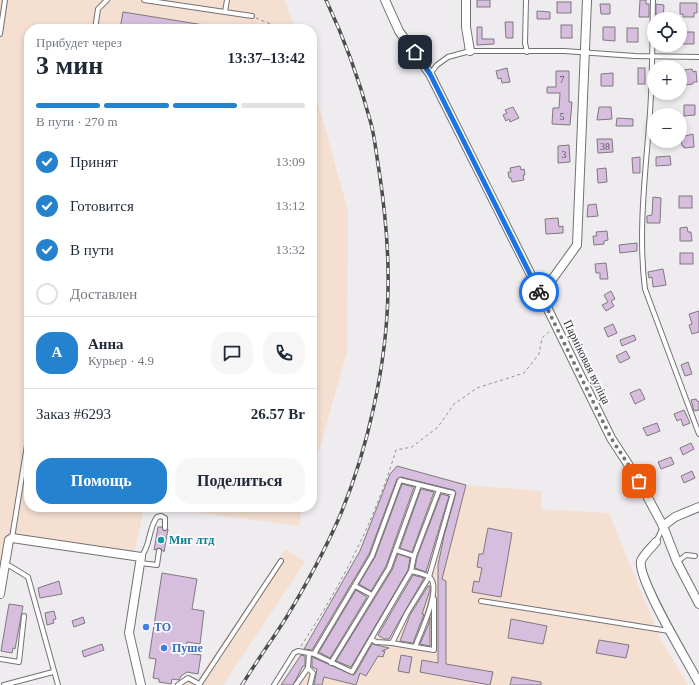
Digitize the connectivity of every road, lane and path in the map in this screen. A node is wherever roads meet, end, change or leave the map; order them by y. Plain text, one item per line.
1 (5, 0) edge
2 (107, 0) edge
3 (144, 0) edge
4 (148, 0) edge
5 (227, 0) edge
6 (385, 0) edge
7 (466, 0) edge
8 (526, 0) edge
9 (588, 0) edge
10 (653, 0) edge
11 (226, 12) junction
12 (252, 16) joint
13 (95, 24) edge
14 (271, 24) edge
15 (0, 34) edge
16 (470, 51) junction
17 (526, 52) junction
18 (586, 54) junction
19 (652, 56) junction
20 (699, 57) edge
21 (430, 74) junction
22 (541, 294) junction
23 (556, 326) junction
24 (699, 434) edge
25 (24, 464) edge
26 (419, 485) junction
27 (439, 490) junction
28 (699, 507) edge
29 (663, 526) junction
30 (165, 528) dead end
31 (12, 538) junction
32 (656, 542) joint
33 (396, 550) junction
34 (159, 551) dead end
35 (414, 556) junction
36 (695, 556) dead end
37 (141, 560) junction
38 (281, 561) dead end
39 (677, 562) junction
40 (4, 565) junction
41 (410, 571) junction
42 (429, 577) junction
43 (355, 586) junction
44 (0, 594) edge
45 (372, 595) junction
46 (434, 595) junction
47 (481, 601) dead end
48 (699, 604) edge
49 (24, 616) dead end
50 (670, 631) junction
51 (371, 639) junction
52 (392, 643) junction
53 (415, 647) junction
54 (298, 651) junction
55 (312, 654) junction
56 (0, 659) edge
57 (331, 663) junction
58 (308, 668) junction
59 (53, 672) junction
60 (699, 683) edge
61 (4, 685) edge
62 (58, 685) edge
63 (141, 685) edge
64 (178, 685) edge
65 (199, 685) edge
66 (274, 685) edge
67 (296, 685) edge
68 (310, 685) edge

1 - 15 lane
2 - 13 lane
3 - 4 lane
4 - 11 lane
5 - 11 lane
6 - 21 street, Парніковая вуліца
7 - 16 street
8 - 17 lane
9 - 18 street
10 - 19 lane
11 - 12 lane
12 - 14 path
16 - 17 lane
16 - 21 lane
17 - 18 lane
18 - 19 lane
18 - 22 street
19 - 20 lane
19 - 24 lane
21 - 22 street, Парніковая вуліца
22 - 23 street, Парніковая вуліца
23 - 29 street, Парніковая вуліца
23 - 54 path
25 - 31 lane
26 - 27 lane
26 - 33 lane
26 - 43 lane
27 - 35 lane
27 - 42 lane
28 - 29 street
29 - 32 lane
29 - 39 street, Парніковая вуліца
30 - 37 lane
31 - 37 street
31 - 40 street
32 - 50 street
33 - 35 lane
33 - 45 lane
34 - 37 lane
35 - 41 lane
36 - 39 lane
37 - 63 street
38 - 65 lane
39 - 48 street, Парніковая вуліца
40 - 44 street
40 - 59 lane
41 - 42 lane
41 - 51 lane
42 - 46 lane
42 - 52 lane
43 - 45 lane
43 - 55 lane
45 - 57 lane
46 - 53 lane
46 - 53 lane
47 - 50 lane
49 - 56 lane
50 - 60 street
51 - 52 lane
51 - 57 lane
52 - 53 lane
54 - 55 lane
54 - 66 lane
55 - 57 lane
55 - 58 lane
58 - 67 lane
58 - 68 lane
59 - 61 lane
59 - 62 lane
64 - 65 lane

